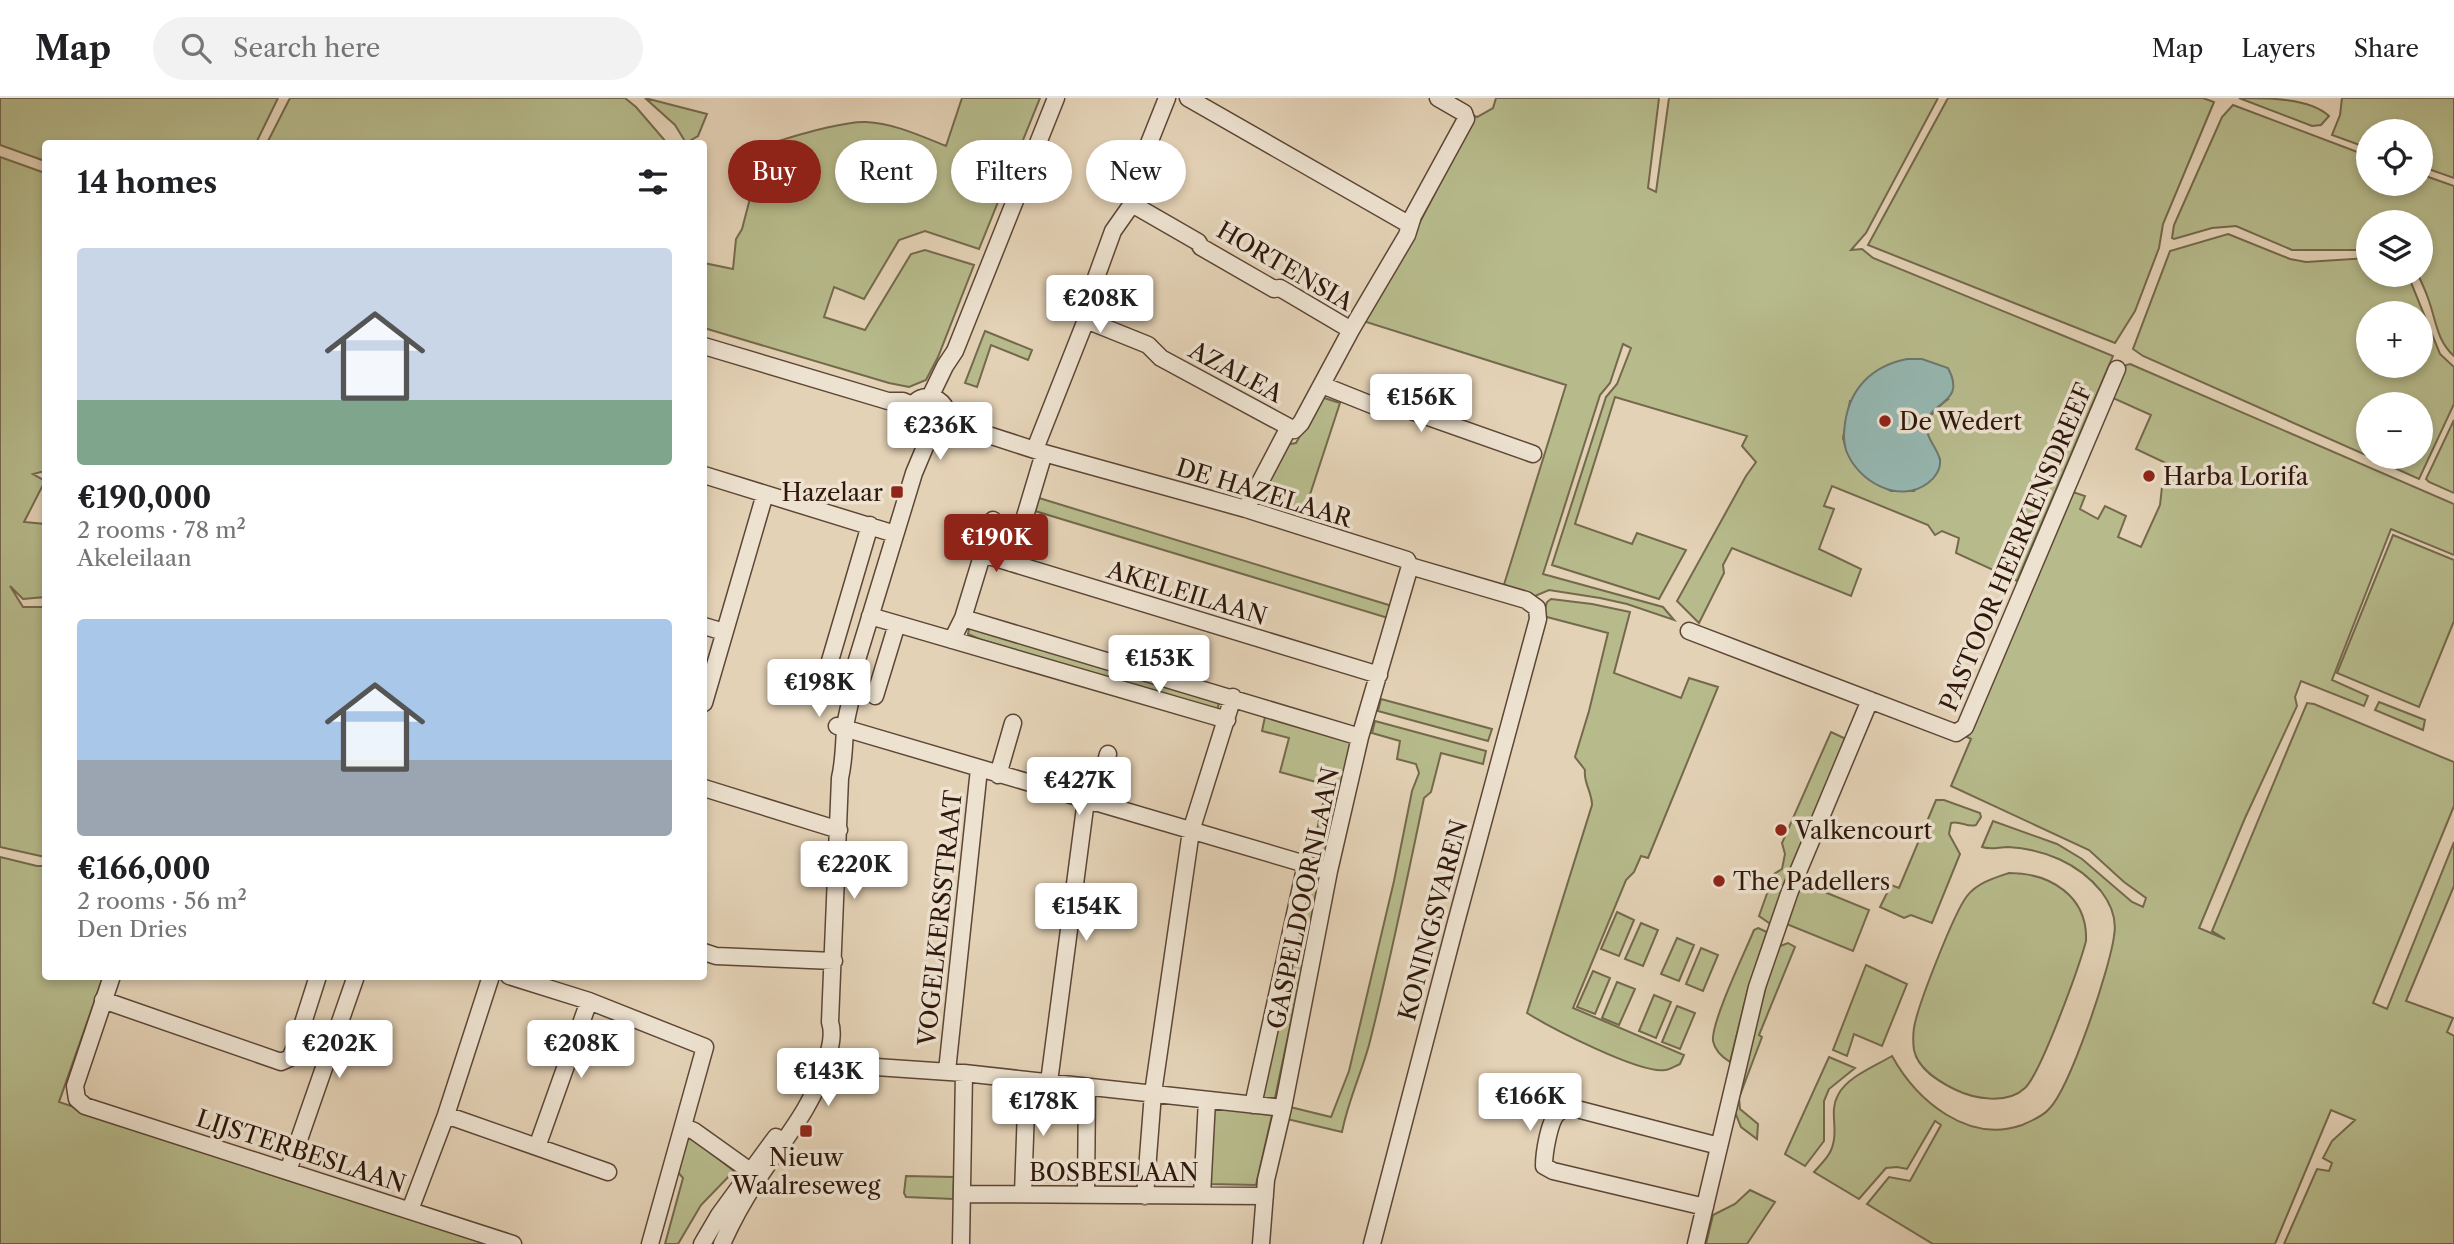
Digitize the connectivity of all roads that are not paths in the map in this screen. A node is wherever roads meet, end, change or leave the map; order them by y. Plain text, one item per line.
1 (1056, 98) edge
2 (1167, 98) edge
3 (1188, 98) edge
4 (1438, 98) edge
5 (1132, 204) junction
6 (1410, 225) junction
7 (1086, 320) junction
8 (1351, 330) junction
9 (707, 347) edge
10 (2117, 369) dead end
11 (1322, 385) junction
12 (911, 409) junction
13 (940, 410) junction
14 (1289, 427) junction
15 (924, 434) junction
16 (1039, 451) junction
17 (1532, 454) dead end
18 (707, 476) edge
19 (765, 494) junction
20 (1246, 509) junction
21 (993, 520) dead end
22 (870, 525) junction
23 (895, 534) junction
24 (982, 554) junction
25 (1012, 563) junction
26 (1410, 565) junction
27 (1537, 608) joint
28 (870, 616) junction
29 (963, 618) junction
30 (897, 624) junction
31 (707, 627) edge
32 (1689, 631) dead end
33 (724, 632) junction
34 (952, 640) junction
35 (1379, 676) junction
36 (822, 688) dead end
37 (707, 693) edge
38 (874, 696) dead end
39 (1233, 697) junction
40 (1870, 699) junction
41 (1227, 720) junction
42 (1013, 723) dead end
43 (841, 727) junction
44 (1360, 737) junction
45 (1108, 754) dead end
46 (979, 769) junction
47 (998, 775) junction
48 (707, 789) edge
49 (1090, 802) junction
50 (839, 830) junction
51 (1191, 831) junction
52 (1306, 864) junction
53 (1329, 871) junction
54 (707, 953) edge
55 (834, 961) junction
56 (110, 980) edge
57 (317, 980) edge
58 (355, 980) edge
59 (490, 980) edge
60 (522, 980) edge
61 (103, 1000) junction
62 (589, 1001) junction
63 (825, 1063) junction
64 (947, 1071) junction
65 (964, 1073) junction
66 (1027, 1080) junction
67 (1049, 1082) junction
68 (1087, 1087) junction
69 (1153, 1093) junction
70 (1207, 1100) junction
71 (1253, 1105) junction
72 (1283, 1108) junction
73 (446, 1115) junction
74 (684, 1126) junction
75 (1719, 1146) junction
76 (537, 1147) junction
77 (288, 1171) junction
78 (608, 1172) dead end
79 (754, 1174) junction
80 (962, 1194) junction
81 (1023, 1194) junction
82 (1086, 1195) junction
83 (1202, 1195) junction
84 (1145, 1196) junction
85 (1265, 1196) junction
86 (1705, 1207) junction
87 (410, 1210) junction
88 (961, 1242) edge
89 (513, 1244) edge
90 (650, 1244) edge
91 (702, 1244) edge
92 (722, 1244) edge
93 (1261, 1244) edge
94 (1372, 1244) edge
95 (1696, 1244) edge

1 - 13 street
2 - 5 street
3 - 6 street
4 - 6 street
5 - 7 street
5 - 8 street, HORTENSIA
6 - 8 street
7 - 14 street, AZALEA
7 - 16 street
8 - 11 street, HORTENSIA
9 - 12 street
10 - 40 street, PASTOOR HEERKENSDREEF
11 - 14 street, HORTENSIA
11 - 17 street
12 - 13 street
12 - 15 street
13 - 15 street
13 - 16 street, DE HAZELAAR
14 - 20 street, HORTENSIA
15 - 23 street
16 - 20 street, DE HAZELAAR
16 - 25 street
18 - 19 street
19 - 22 street
19 - 33 street
20 - 26 street, DE HAZELAAR
21 - 24 street
22 - 23 street
22 - 36 street
23 - 28 street
24 - 25 street, AKELEILAAN
24 - 29 street
25 - 35 street, AKELEILAAN
26 - 27 street, DE HAZELAAR
26 - 35 street, GASPELDOORNLAAN
27 - 94 street, KONINGSVAREN
28 - 30 street
28 - 43 street
29 - 34 street
29 - 39 street
30 - 34 street
30 - 38 street
31 - 33 street
32 - 40 street, PASTOOR HEERKENSDREEF
33 - 37 street
34 - 41 street
35 - 44 street, GASPELDOORNLAAN
39 - 41 street
39 - 44 street
40 - 75 street
41 - 51 street
42 - 47 street
43 - 46 street
43 - 50 street
44 - 53 street, GASPELDOORNLAAN
45 - 49 street
46 - 47 street
46 - 64 street, VOGELKERSSTRAAT
47 - 49 street
48 - 50 street
49 - 51 street
49 - 67 street
50 - 55 street
51 - 52 street
51 - 69 street
52 - 53 street
52 - 71 street, GASPELDOORNLAAN
53 - 72 street, GASPELDOORNLAAN
54 - 55 street
55 - 63 street
56 - 61 street
57 - 61 street
58 - 77 street
59 - 73 street
60 - 62 street
61 - 77 street, LIJSTERBESLAAN
62 - 74 street
62 - 76 street
63 - 64 street
63 - 79 street
64 - 65 street
65 - 66 street
65 - 80 street
66 - 67 street
66 - 81 street
67 - 68 street
68 - 69 street
68 - 82 street
69 - 70 street
69 - 84 street
70 - 71 street
70 - 83 street
71 - 72 street
72 - 85 street, GASPELDOORNLAAN
73 - 76 street
73 - 87 street
74 - 79 street
74 - 90 street
75 - 86 street
75 - 86 street
76 - 78 street
77 - 87 street, LIJSTERBESLAAN
79 - 91 street
79 - 92 street
80 - 81 street, BOSBESLAAN
80 - 88 street
81 - 82 street, BOSBESLAAN
82 - 84 street, BOSBESLAAN
83 - 84 street, BOSBESLAAN
83 - 85 street, BOSBESLAAN
85 - 93 street, GASPELDOORNLAAN
86 - 95 street
87 - 89 street, LIJSTERBESLAAN

